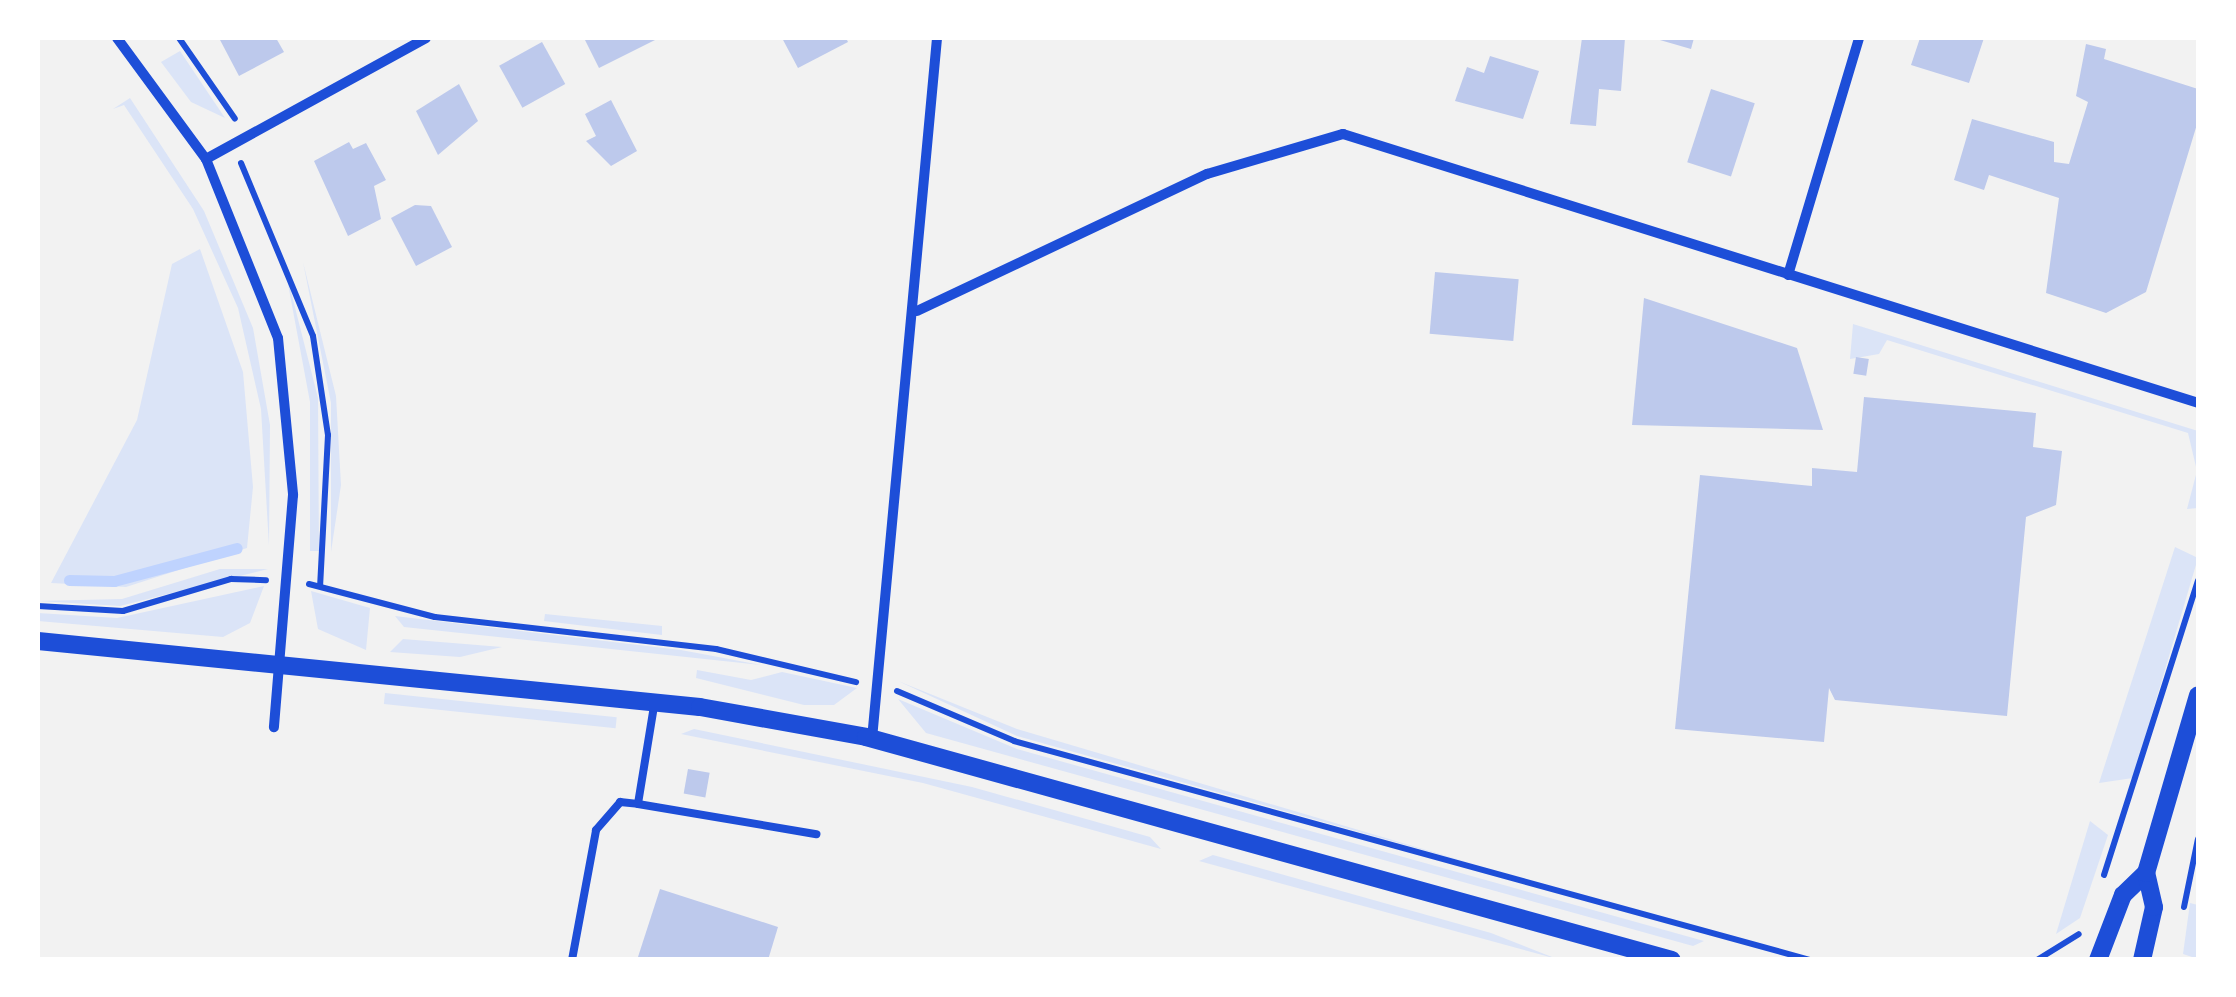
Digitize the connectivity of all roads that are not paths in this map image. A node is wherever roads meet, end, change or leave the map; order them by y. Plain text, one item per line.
1 (117, 38) edge
2 (426, 38) edge
3 (936, 38) edge
4 (1859, 38) edge
5 (206, 159) junction
6 (1788, 275) junction
7 (917, 312) junction
8 (2198, 403) edge
9 (38, 641) edge
10 (280, 662) junction
11 (2198, 695) edge
12 (655, 702) junction
13 (274, 728) dead end
14 (872, 739) junction
15 (638, 804) junction
16 (816, 834) dead end
17 (2146, 873) junction
18 (572, 960) edge
19 (1672, 960) edge
20 (2098, 960) edge
21 (2142, 960) edge

1 - 5 street
2 - 5 street
3 - 7 street
4 - 6 street
5 - 10 street
6 - 7 street
6 - 8 street
7 - 14 street
9 - 10 street
10 - 12 street
10 - 13 street
11 - 17 street
12 - 14 street
12 - 15 lane
14 - 19 street
15 - 16 lane
15 - 18 lane
17 - 20 street
17 - 21 street

